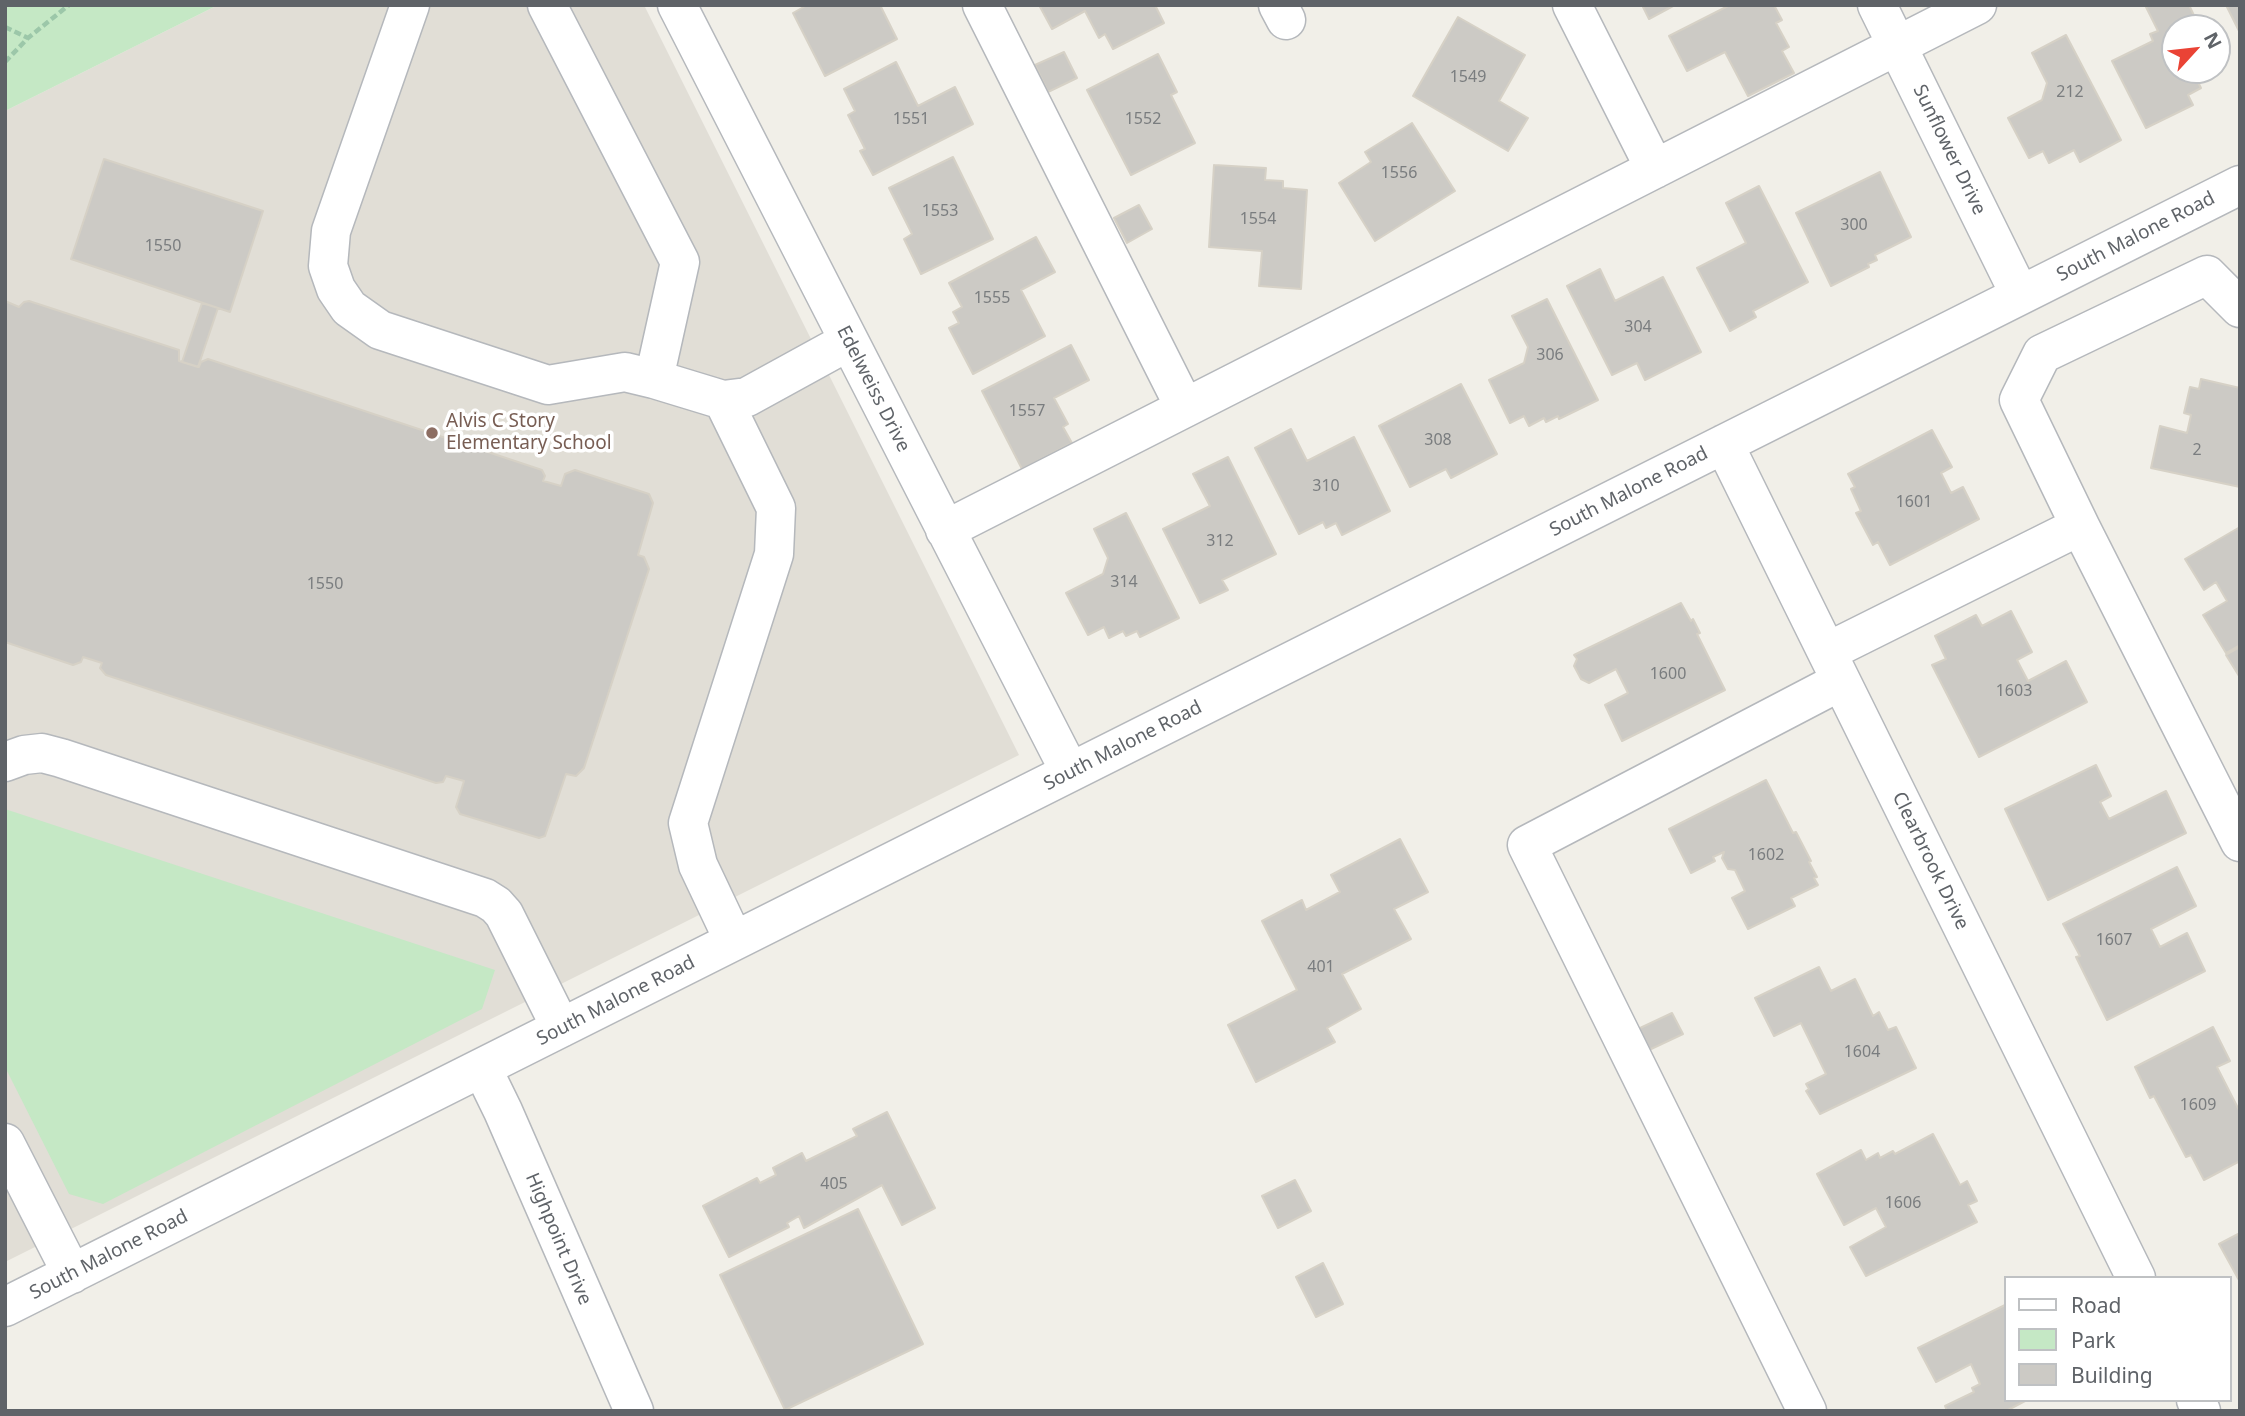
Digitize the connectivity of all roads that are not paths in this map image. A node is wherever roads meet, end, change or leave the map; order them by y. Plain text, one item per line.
1 (410, 5) edge
2 (547, 5) edge
3 (677, 5) edge
4 (982, 5) edge
5 (1572, 5) edge
6 (1877, 5) edge
7 (1977, 5) edge
8 (1898, 45) junction
9 (1655, 169) junction
10 (2240, 185) edge
11 (2020, 295) junction
12 (2240, 308) edge
13 (849, 341) junction
14 (654, 379) junction
15 (723, 400) junction
16 (1185, 408) junction
17 (1724, 444) junction
18 (2080, 526) junction
19 (946, 530) junction
20 (1834, 666) junction
21 (5, 762) edge
22 (1070, 772) junction
23 (2240, 842) edge
24 (734, 942) junction
25 (561, 1028) junction
26 (482, 1068) junction
27 (5, 1143) edge
28 (72, 1274) junction
29 (2135, 1276) edge
30 (5, 1307) edge
31 (634, 1411) edge
32 (1807, 1411) edge

1 - 14 street
2 - 14 street
3 - 13 street, Edelweiss Drive
4 - 16 street
5 - 9 street
6 - 8 street, Sunflower Drive
7 - 8 street
8 - 9 street
8 - 11 street, Sunflower Drive
9 - 16 street
10 - 11 street, South Malone Road
11 - 17 street, South Malone Road
12 - 18 street
13 - 15 street
13 - 19 street, Edelweiss Drive
14 - 15 street
15 - 24 street
16 - 19 street
17 - 20 street, Clearbrook Drive
17 - 22 street, South Malone Road
18 - 20 street
18 - 23 street
19 - 22 street, Edelweiss Drive
20 - 29 street, Clearbrook Drive
20 - 32 street
21 - 25 street
22 - 24 street, South Malone Road
24 - 25 street, South Malone Road
25 - 26 street, South Malone Road
26 - 28 street, South Malone Road
26 - 31 street, Highpoint Drive
27 - 28 street
28 - 30 street, South Malone Road

